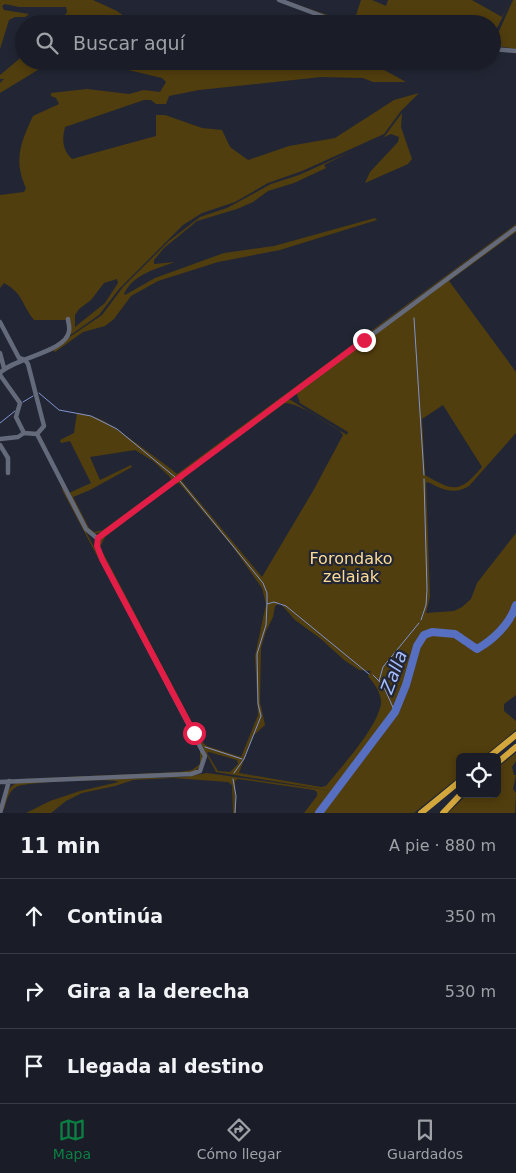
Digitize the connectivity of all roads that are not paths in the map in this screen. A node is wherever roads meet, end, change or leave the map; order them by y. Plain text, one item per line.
1 (279, 0) edge
2 (319, 15) edge
3 (501, 50) edge
4 (516, 51) edge
5 (516, 228) edge
6 (68, 319) dead end
7 (0, 322) edge
8 (0, 353) edge
9 (25, 360) junction
10 (4, 368) junction
11 (0, 374) edge
12 (24, 433) junction
13 (37, 434) junction
14 (0, 439) edge
15 (0, 445) edge
16 (8, 473) dead end
17 (98, 539) junction
18 (516, 735) edge
19 (516, 747) edge
20 (494, 753) edge
21 (501, 759) edge
22 (9, 781) junction
23 (0, 782) edge
24 (456, 784) edge
25 (457, 798) edge
26 (0, 813) edge
27 (421, 813) edge
28 (442, 813) edge

1 - 2 street
3 - 4 street
5 - 17 street
6 - 9 street
7 - 9 street
8 - 10 street
9 - 10 street
9 - 13 street
10 - 11 street
11 - 12 street
12 - 13 street
12 - 14 street
13 - 17 street
15 - 16 street
17 - 22 street
18 - 20 highway
19 - 21 highway
22 - 23 street
22 - 26 street
24 - 27 highway
25 - 28 highway

